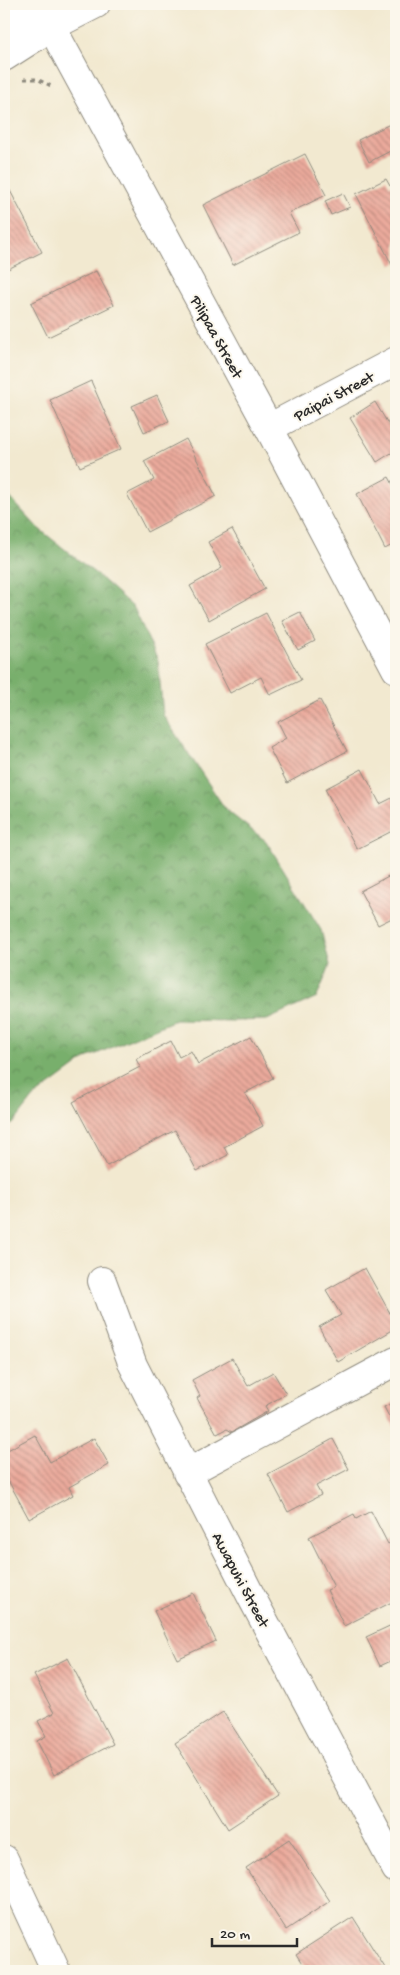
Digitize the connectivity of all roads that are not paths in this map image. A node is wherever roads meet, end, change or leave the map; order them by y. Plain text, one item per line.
1 (96, 4) edge
2 (42, 10) edge
3 (4, 24) edge
4 (4, 57) edge
5 (396, 361) edge
6 (268, 428) junction
7 (396, 669) edge
8 (102, 1281) dead end
9 (396, 1361) edge
10 (187, 1472) junction
11 (4, 1859) edge
12 (396, 1870) edge
13 (56, 1971) edge

1 - 2 main road
2 - 3 main road
2 - 4 main road
2 - 6 main road, Pilipaa Street
5 - 6 main road, Paipai Street
6 - 7 main road, Pilipaa Street
8 - 10 main road, Awapuhi Street
9 - 10 main road
10 - 12 main road, Awapuhi Street
11 - 13 main road

